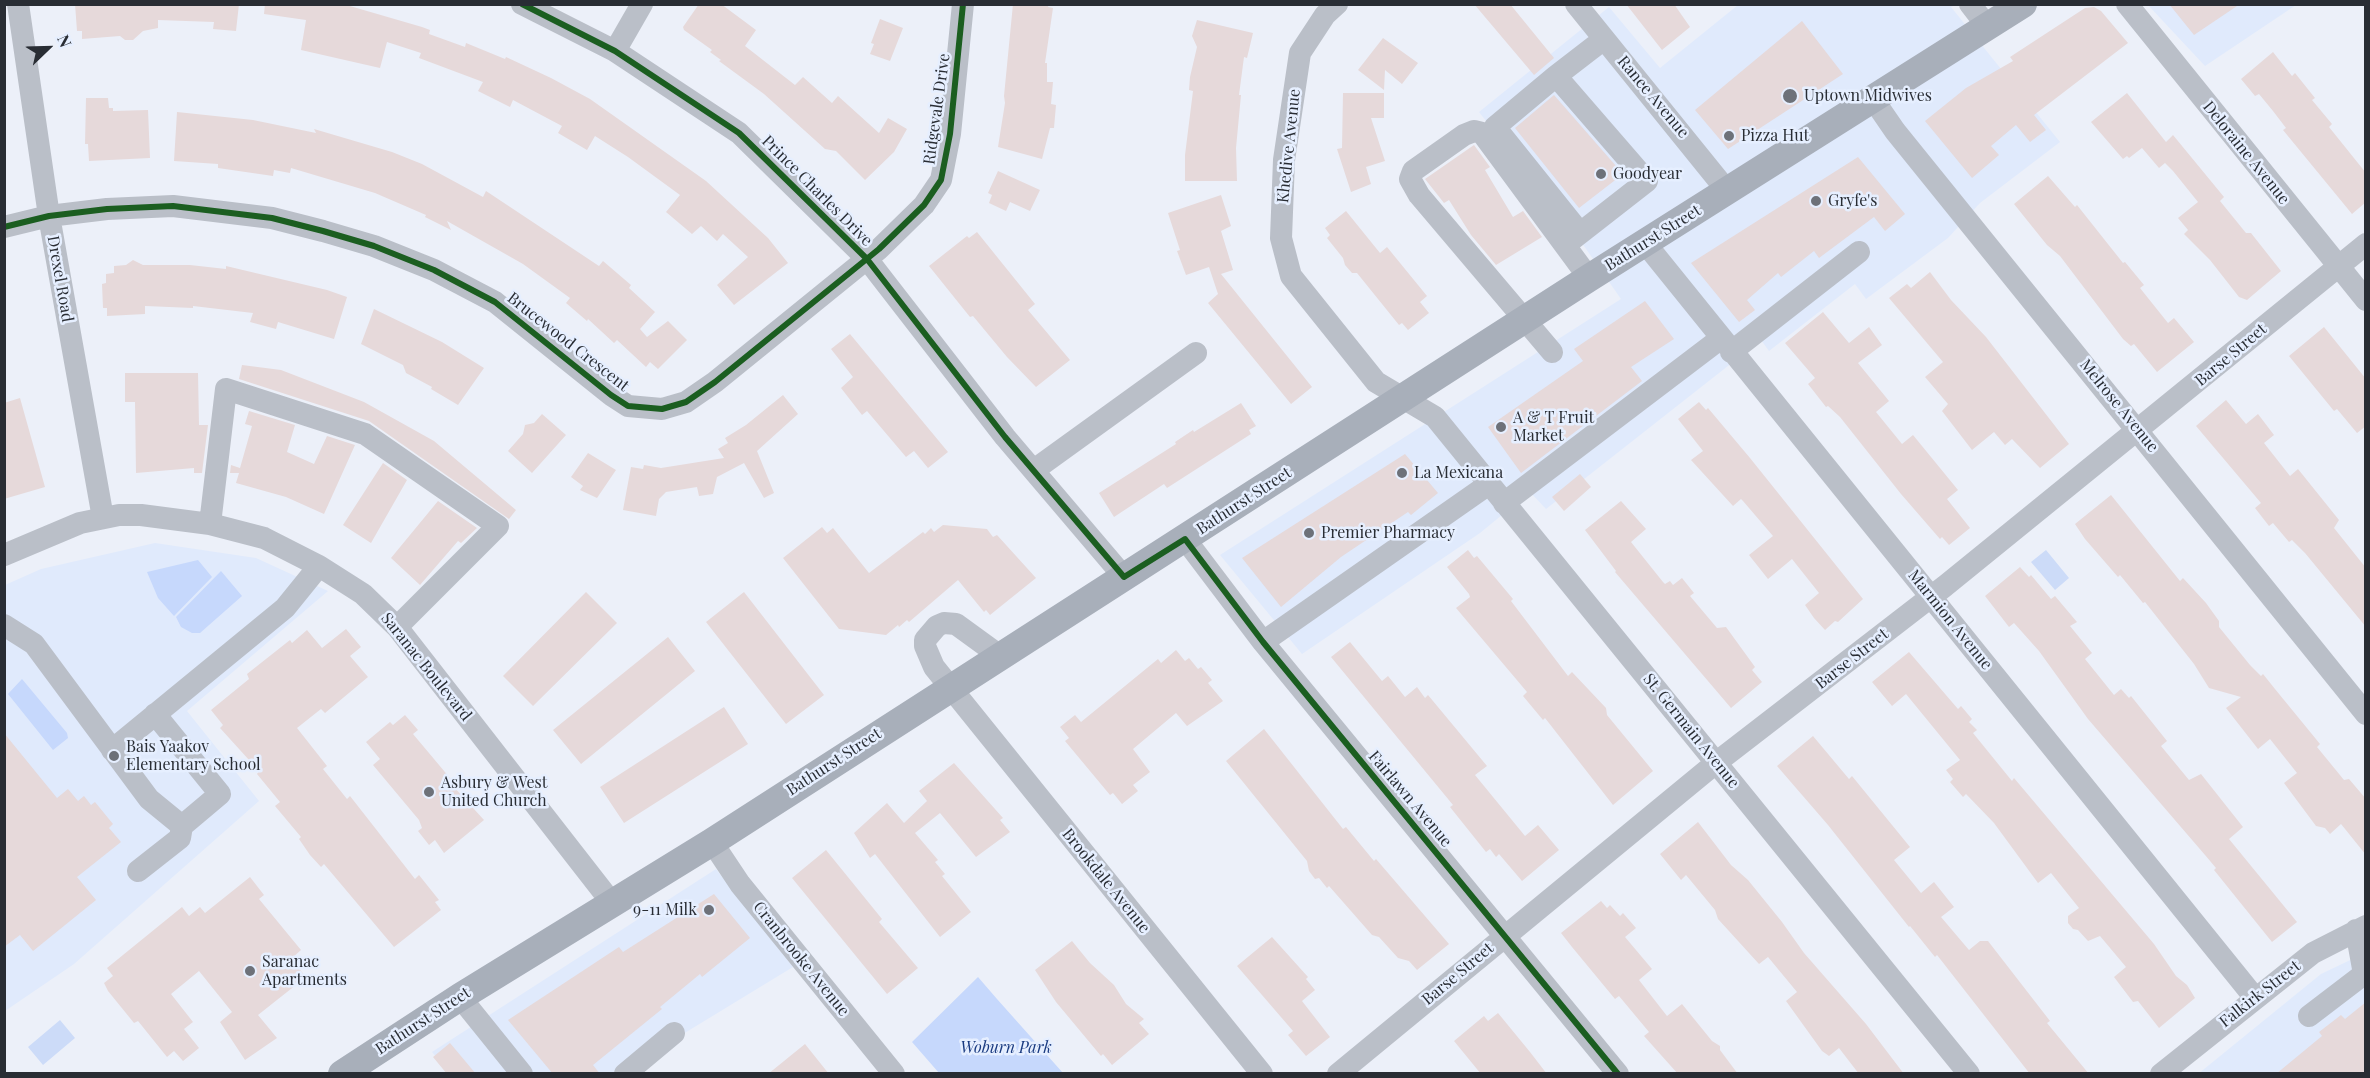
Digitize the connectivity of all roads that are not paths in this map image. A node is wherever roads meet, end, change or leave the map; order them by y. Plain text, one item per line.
1 (18, 4) edge
2 (522, 4) edge
3 (642, 4) edge
4 (963, 4) edge
5 (1337, 4) edge
6 (1576, 4) edge
7 (2023, 4) edge
8 (2127, 4) edge
9 (1979, 15) edge
10 (1604, 39) junction
11 (615, 51) junction
12 (1556, 76) junction
13 (1873, 99) junction
14 (1728, 192) junction
15 (49, 216) junction
16 (4, 227) edge
17 (1572, 239) junction
18 (1645, 243) junction
19 (2366, 244) edge
20 (1859, 252) dead end
21 (867, 259) junction
22 (2338, 267) junction
23 (1589, 278) junction
24 (2366, 300) edge
25 (1527, 320) junction
26 (1726, 346) junction
27 (1552, 352) dead end
28 (1196, 353) dead end
29 (1404, 399) junction
30 (2139, 431) junction
31 (1034, 471) junction
32 (1489, 484) junction
33 (1504, 503) junction
34 (103, 518) junction
35 (210, 524) junction
36 (1185, 539) junction
37 (6, 549) edge
38 (319, 566) junction
39 (1124, 577) junction
40 (1932, 597) junction
41 (4, 625) edge
42 (397, 627) junction
43 (1263, 642) junction
44 (1000, 656) junction
45 (950, 687) junction
46 (155, 714) junction
47 (2366, 714) edge
48 (112, 750) junction
49 (1717, 762) junction
50 (182, 826) junction
51 (712, 842) junction
52 (138, 871) dead end
53 (612, 903) junction
54 (2361, 928) edge
55 (1505, 934) junction
56 (460, 997) junction
57 (2254, 998) junction
58 (2308, 1016) dead end
59 (674, 1033) dead end
60 (342, 1074) edge
61 (522, 1074) edge
62 (626, 1074) edge
63 (894, 1074) edge
64 (1262, 1074) edge
65 (1338, 1074) edge
66 (1618, 1074) edge
67 (1969, 1074) edge
68 (2161, 1074) edge

1 - 15 street, Drexel Road
2 - 11 street, Prince Charles Drive
3 - 11 street
4 - 21 street, Ridgevale Drive
5 - 29 street, Khedive Avenue
6 - 10 street, Ranee Avenue
7 - 9 main road, Bathurst Street
8 - 22 street, Deloraine Avenue
9 - 13 main road, Bathurst Street
10 - 12 street
10 - 14 street, Ranee Avenue
11 - 21 street, Prince Charles Drive
12 - 17 street
12 - 17 street
13 - 14 main road, Bathurst Street
13 - 30 street, Melrose Avenue
14 - 18 main road, Bathurst Street
15 - 16 street, Brucewood Crescent
15 - 21 street, Brucewood Crescent
15 - 34 street, Drexel Road
17 - 23 street
17 - 25 street
18 - 23 main road, Bathurst Street
18 - 26 street, Marmion Avenue
19 - 22 street, Barse Street
20 - 26 street
21 - 31 street, Prince Charles Drive
22 - 24 street, Deloraine Avenue
22 - 30 street, Barse Street
23 - 25 main road, Bathurst Street
25 - 27 street
25 - 29 main road, Bathurst Street
26 - 33 street
26 - 40 street, Marmion Avenue
28 - 31 street
29 - 32 street, St. Germain Avenue
29 - 36 main road, Bathurst Street
30 - 40 street, Barse Street
30 - 47 street, Melrose Avenue
31 - 39 street, Prince Charles Drive
32 - 33 street, St. Germain Avenue
32 - 43 street
33 - 49 street, St. Germain Avenue
34 - 35 street, Saranac Boulevard
34 - 37 street, Saranac Boulevard
35 - 38 street, Saranac Boulevard
35 - 42 street
36 - 39 main road, Bathurst Street
36 - 43 street, Fairlawn Avenue
38 - 42 street, Saranac Boulevard
38 - 46 street
39 - 44 main road, Bathurst Street
40 - 49 street, Barse Street
40 - 57 street, Marmion Avenue
41 - 48 street
42 - 53 street, Saranac Boulevard
43 - 55 street, Fairlawn Avenue
44 - 45 main road, Bathurst Street
44 - 45 street, Brookdale Avenue
45 - 51 main road, Bathurst Street
45 - 64 street, Brookdale Avenue
46 - 48 street
46 - 50 street
48 - 50 street
49 - 55 street, Barse Street
49 - 67 street, St. Germain Avenue
50 - 52 street
51 - 53 main road, Bathurst Street
51 - 63 street, Cranbrooke Avenue
53 - 56 main road, Bathurst Street
54 - 57 street, Falkirk Street
54 - 58 street
55 - 65 street, Barse Street
55 - 66 street, Fairlawn Avenue
56 - 60 main road, Bathurst Street
56 - 61 street
57 - 68 street, Falkirk Street
59 - 62 street

